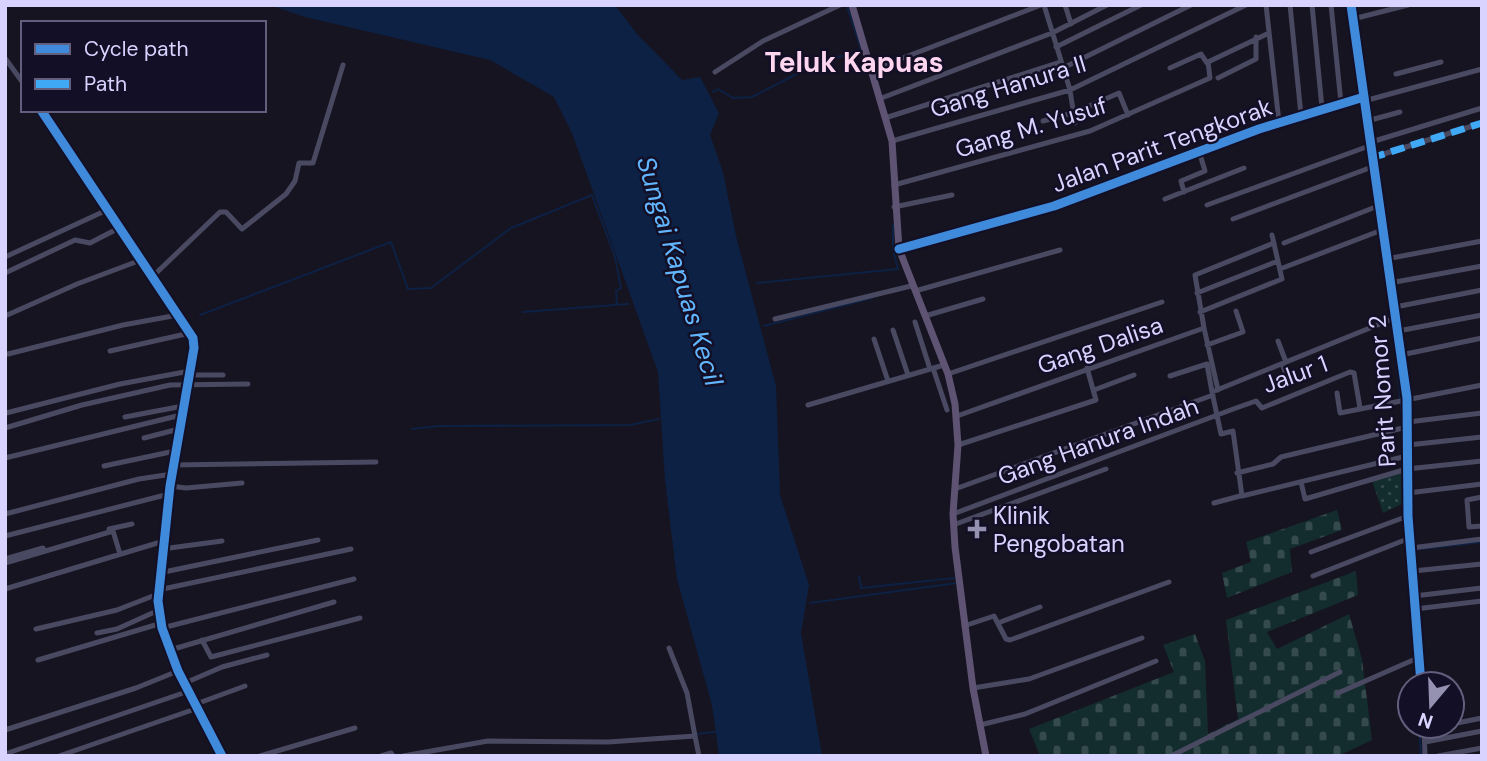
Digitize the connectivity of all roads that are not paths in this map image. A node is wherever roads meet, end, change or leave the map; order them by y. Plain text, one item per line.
1 (840, 5) edge
2 (852, 5) edge
3 (1043, 5) edge
4 (1065, 5) edge
5 (1107, 5) edge
6 (1141, 5) edge
7 (1191, 5) edge
8 (1246, 5) edge
9 (1266, 5) edge
10 (1290, 5) edge
11 (1312, 5) edge
12 (1331, 5) edge
13 (1351, 5) edge
14 (1376, 5) edge
15 (1408, 5) edge
16 (1377, 14) junction
17 (1353, 19) junction
18 (1071, 24) junction
19 (1052, 33) junction
20 (1269, 33) junction
21 (1256, 37) junction
22 (1056, 47) junction
23 (5, 58) edge
24 (1441, 62) dead end
25 (1207, 63) junction
26 (343, 65) dead end
27 (1062, 65) junction
28 (1170, 68) dead end
29 (1482, 69) edge
30 (1412, 70) junction
31 (869, 71) junction
32 (715, 72) dead end
33 (1396, 74) dead end
34 (1218, 78) dead end
35 (21, 80) edge
36 (1416, 87) junction
37 (1070, 90) junction
38 (879, 99) junction
39 (1364, 99) junction
40 (1341, 103) junction
41 (1322, 108) junction
42 (1482, 108) edge
43 (42, 112) edge
44 (1400, 112) dead end
45 (1073, 113) junction
46 (1128, 115) junction
47 (1301, 115) junction
48 (885, 118) junction
49 (1043, 121) dead end
50 (1367, 121) junction
51 (1279, 122) junction
52 (1074, 123) dead end
53 (1482, 123) edge
54 (891, 141) junction
55 (1368, 144) junction
56 (1199, 151) junction
57 (1371, 158) junction
58 (1372, 167) junction
59 (1244, 169) dead end
60 (894, 185) junction
61 (1184, 192) junction
62 (952, 195) dead end
63 (1165, 199) dead end
64 (1207, 205) dead end
65 (1378, 206) junction
66 (894, 207) junction
67 (107, 210) junction
68 (1233, 219) dead end
69 (119, 228) junction
70 (1382, 230) junction
71 (1272, 235) dead end
72 (1482, 241) edge
73 (1274, 243) junction
74 (1284, 243) dead end
75 (899, 249) junction
76 (1060, 250) dead end
77 (5, 257) edge
78 (1386, 259) junction
79 (141, 260) junction
80 (1278, 261) junction
81 (1482, 265) edge
82 (1280, 269) junction
83 (5, 273) edge
84 (152, 277) junction
85 (1391, 283) junction
86 (913, 289) junction
87 (1482, 290) edge
88 (1197, 293) junction
89 (983, 299) dead end
90 (1162, 302) dead end
91 (1395, 307) junction
92 (1236, 311) dead end
93 (1200, 312) junction
94 (1482, 314) edge
95 (178, 315) junction
96 (5, 316) edge
97 (925, 316) junction
98 (775, 319) dead end
99 (1394, 319) junction
100 (915, 322) dead end
101 (1205, 325) junction
102 (893, 330) dead end
103 (1398, 331) junction
104 (190, 333) junction
105 (1482, 338) edge
106 (874, 339) dead end
107 (1278, 341) dead end
108 (1210, 344) junction
109 (110, 351) dead end
110 (8, 354) dead end
111 (1401, 355) junction
112 (1284, 363) junction
113 (944, 365) junction
114 (1087, 368) junction
115 (932, 369) junction
116 (190, 373) junction
117 (223, 374) dead end
118 (948, 374) junction
119 (908, 375) junction
120 (1134, 375) dead end
121 (1170, 376) dead end
122 (888, 381) junction
123 (188, 383) junction
124 (1290, 383) dead end
125 (248, 384) dead end
126 (1482, 385) edge
127 (1094, 390) junction
128 (1214, 392) junction
129 (1337, 393) dead end
130 (1407, 398) junction
131 (1255, 401) joint
132 (808, 405) dead end
133 (183, 406) junction
134 (1360, 408) junction
135 (947, 410) dead end
136 (6, 413) edge
137 (1482, 414) edge
138 (181, 415) junction
139 (957, 416) junction
140 (125, 417) dead end
141 (1216, 417) junction
142 (1407, 425) junction
143 (5, 428) edge
144 (179, 429) junction
145 (1482, 437) edge
146 (144, 438) dead end
147 (958, 445) junction
148 (1408, 445) junction
149 (175, 451) junction
150 (1407, 456) junction
151 (5, 458) edge
152 (1482, 461) edge
153 (376, 462) dead end
154 (173, 465) junction
155 (104, 466) dead end
156 (1106, 469) dead end
157 (1407, 469) junction
158 (1237, 473) junction
159 (172, 474) junction
160 (1301, 482) junction
161 (242, 483) dead end
162 (1482, 484) edge
163 (170, 486) junction
164 (955, 489) junction
165 (1408, 493) junction
166 (169, 494) junction
167 (1240, 496) junction
168 (1482, 497) edge
169 (1213, 503) dead end
170 (5, 514) edge
171 (953, 514) junction
172 (1408, 516) junction
173 (132, 524) dead end
174 (953, 525) junction
175 (1480, 527) edge
176 (5, 536) edge
177 (1410, 538) junction
178 (1481, 539) edge
179 (318, 540) dead end
180 (164, 541) junction
181 (222, 541) dead end
182 (1411, 548) junction
183 (162, 549) junction
184 (351, 550) dead end
185 (1311, 552) dead end
186 (120, 554) junction
187 (5, 561) edge
188 (1482, 564) edge
189 (1413, 571) junction
190 (159, 573) junction
191 (1313, 576) dead end
192 (354, 579) dead end
193 (1169, 582) dead end
194 (1482, 588) edge
195 (5, 589) edge
196 (158, 592) junction
197 (1414, 596) junction
198 (1482, 601) edge
199 (334, 602) dead end
200 (1040, 607) dead end
201 (1415, 609) junction
202 (159, 610) junction
203 (360, 618) dead end
204 (998, 623) junction
205 (162, 625) junction
206 (964, 626) junction
207 (36, 629) dead end
208 (97, 633) dead end
209 (1142, 638) dead end
210 (202, 640) junction
211 (669, 648) dead end
212 (170, 650) junction
213 (267, 655) dead end
214 (1420, 657) junction
215 (38, 660) dead end
216 (1156, 661) dead end
217 (1420, 670) edge
218 (178, 671) junction
219 (1340, 672) dead end
220 (185, 683) junction
221 (245, 686) dead end
222 (973, 688) junction
223 (190, 691) junction
224 (1338, 692) dead end
225 (197, 706) junction
226 (980, 726) junction
227 (355, 728) dead end
228 (5, 730) edge
229 (1482, 731) edge
230 (695, 736) junction
231 (1425, 742) joint
232 (1482, 748) edge
233 (5, 754) edge
234 (59, 756) edge
235 (222, 756) edge
236 (260, 756) edge
237 (381, 756) edge
238 (393, 756) edge
239 (403, 756) edge
240 (699, 756) edge
241 (986, 756) edge
242 (1171, 756) edge
243 (1425, 756) edge
244 (1438, 756) edge

1 - 32 street
2 - 31 main road
3 - 19 street
3 - 31 street
4 - 18 street
5 - 18 street
6 - 22 street
7 - 27 street
8 - 37 street, Gang Hanura II
9 - 20 street
10 - 47 street
11 - 41 street
12 - 40 street
13 - 17 street
14 - 16 street
15 - 16 street
16 - 17 street
17 - 39 street
18 - 19 street
19 - 22 street
19 - 38 street
20 - 21 street, Gang M. Yusuf
20 - 51 street
21 - 25 street, Gang M. Yusuf
21 - 34 street
22 - 27 street
23 - 35 street
24 - 30 street
25 - 28 street
25 - 46 street, Gang M. Yusuf
26 - 84 street
27 - 37 street
27 - 48 street
29 - 36 street, Jalan Parit Tengkorak
30 - 33 street
30 - 36 street
31 - 38 main road
36 - 39 street, Jalan Parit Tengkorak
37 - 45 street
37 - 54 street, Gang Hanura II
38 - 48 main road
39 - 40 street, Jalan Parit Tengkorak
39 - 50 street, Parit Nomor 2
40 - 41 street, Jalan Parit Tengkorak
41 - 47 street, Jalan Parit Tengkorak
42 - 55 street
43 - 67 street
44 - 50 street
45 - 46 street
45 - 49 street
45 - 52 street
46 - 60 street, Gang M. Yusuf
47 - 51 street, Jalan Parit Tengkorak
48 - 54 main road
50 - 55 street, Parit Nomor 2
51 - 56 street, Jalan Parit Tengkorak
53 - 57 street
54 - 60 main road
55 - 57 street, Parit Nomor 2
55 - 64 street
56 - 61 street
56 - 75 street, Jalan Parit Tengkorak
57 - 58 street, Parit Nomor 2
58 - 65 street, Parit Nomor 2
58 - 68 street
59 - 61 street
60 - 66 main road
61 - 63 street
62 - 66 street
65 - 70 street, Parit Nomor 2
65 - 74 street
66 - 75 main road
67 - 69 street
67 - 77 street
69 - 79 street
69 - 83 street
70 - 78 street, Parit Nomor 2
70 - 82 street
71 - 73 street
72 - 78 street
73 - 80 street
73 - 88 street
75 - 86 main road
76 - 86 street
78 - 85 street, Parit Nomor 2
79 - 84 street
79 - 96 street
80 - 82 street
80 - 88 street
81 - 85 street
82 - 93 street
84 - 95 street
85 - 91 street, Parit Nomor 2
86 - 97 main road
86 - 98 street
87 - 91 street
88 - 93 street
89 - 97 street
90 - 118 street
91 - 99 street, Parit Nomor 2
92 - 108 street
93 - 101 street
94 - 103 street
95 - 104 street
95 - 110 street
97 - 113 main road
99 - 103 street, Parit Nomor 2
99 - 112 street
100 - 115 street
101 - 108 street
101 - 114 street, Gang Dalisa
102 - 119 street
103 - 111 street, Parit Nomor 2
104 - 109 street
104 - 116 street
105 - 111 street
106 - 122 street
107 - 112 street
108 - 128 street
111 - 130 street, Parit Nomor 2
112 - 124 street
112 - 128 street
113 - 115 street
113 - 118 main road
114 - 127 street
114 - 139 street, Gang Dalisa
115 - 119 street
115 - 135 street
116 - 117 street
116 - 123 street
116 - 136 street
118 - 139 main road
119 - 122 street
120 - 127 street
121 - 128 street
122 - 132 street
123 - 125 street
123 - 133 street
123 - 143 street
126 - 130 street
127 - 147 street
128 - 141 street
128 - 164 street
129 - 134 street
130 - 134 street
130 - 142 street, Parit Nomor 2
131 - 134 street, Jalur 1
131 - 141 street, Gang Hanura Indah
133 - 138 street
133 - 140 street
137 - 142 street
138 - 144 street
138 - 151 street
139 - 147 main road
141 - 158 street
141 - 171 street, Gang Hanura Indah
142 - 148 street, Parit Nomor 2
142 - 158 street
144 - 146 street
144 - 149 street
145 - 148 street
147 - 164 main road
148 - 150 street, Parit Nomor 2
149 - 154 street
149 - 155 street
150 - 157 street, Parit Nomor 2
150 - 160 street
152 - 157 street
153 - 154 street
154 - 159 street
156 - 174 street
157 - 160 street
157 - 165 street, Parit Nomor 2
158 - 167 street
159 - 163 street
159 - 170 street
160 - 167 street
161 - 163 street
162 - 165 street
163 - 166 street
164 - 171 main road
165 - 172 street, Parit Nomor 2
166 - 176 street
166 - 180 street
167 - 169 street
168 - 175 street
171 - 174 main road
172 - 177 street, Parit Nomor 2
172 - 185 street
173 - 187 street
174 - 206 main road
175 - 178 street
177 - 182 street, Parit Nomor 2
177 - 191 street
178 - 182 street
179 - 190 street
180 - 183 street
180 - 186 street
181 - 183 street
182 - 189 street, Parit Nomor 2
183 - 190 street
184 - 196 street
186 - 187 street
186 - 195 street
188 - 189 street
189 - 197 street, Parit Nomor 2
190 - 196 street
192 - 205 street
193 - 204 street
194 - 197 street
196 - 202 street
196 - 207 street
197 - 201 street, Parit Nomor 2
198 - 201 street
199 - 210 street
200 - 204 street
201 - 214 street, Parit Nomor 2
202 - 205 street
202 - 208 street
203 - 210 street
204 - 206 street
205 - 212 street
205 - 215 street
206 - 222 main road
209 - 222 street
210 - 212 street
211 - 230 street
212 - 218 street
213 - 220 street
214 - 217 street, Parit Nomor 2
214 - 224 street
216 - 226 street
218 - 220 street
218 - 228 street
219 - 242 street
220 - 223 street
221 - 225 street
222 - 226 main road
223 - 225 street
223 - 233 street
225 - 234 street
225 - 235 street
226 - 241 main road
227 - 236 street
229 - 231 street
230 - 239 street
230 - 240 street
231 - 243 street
232 - 244 street
237 - 238 street

